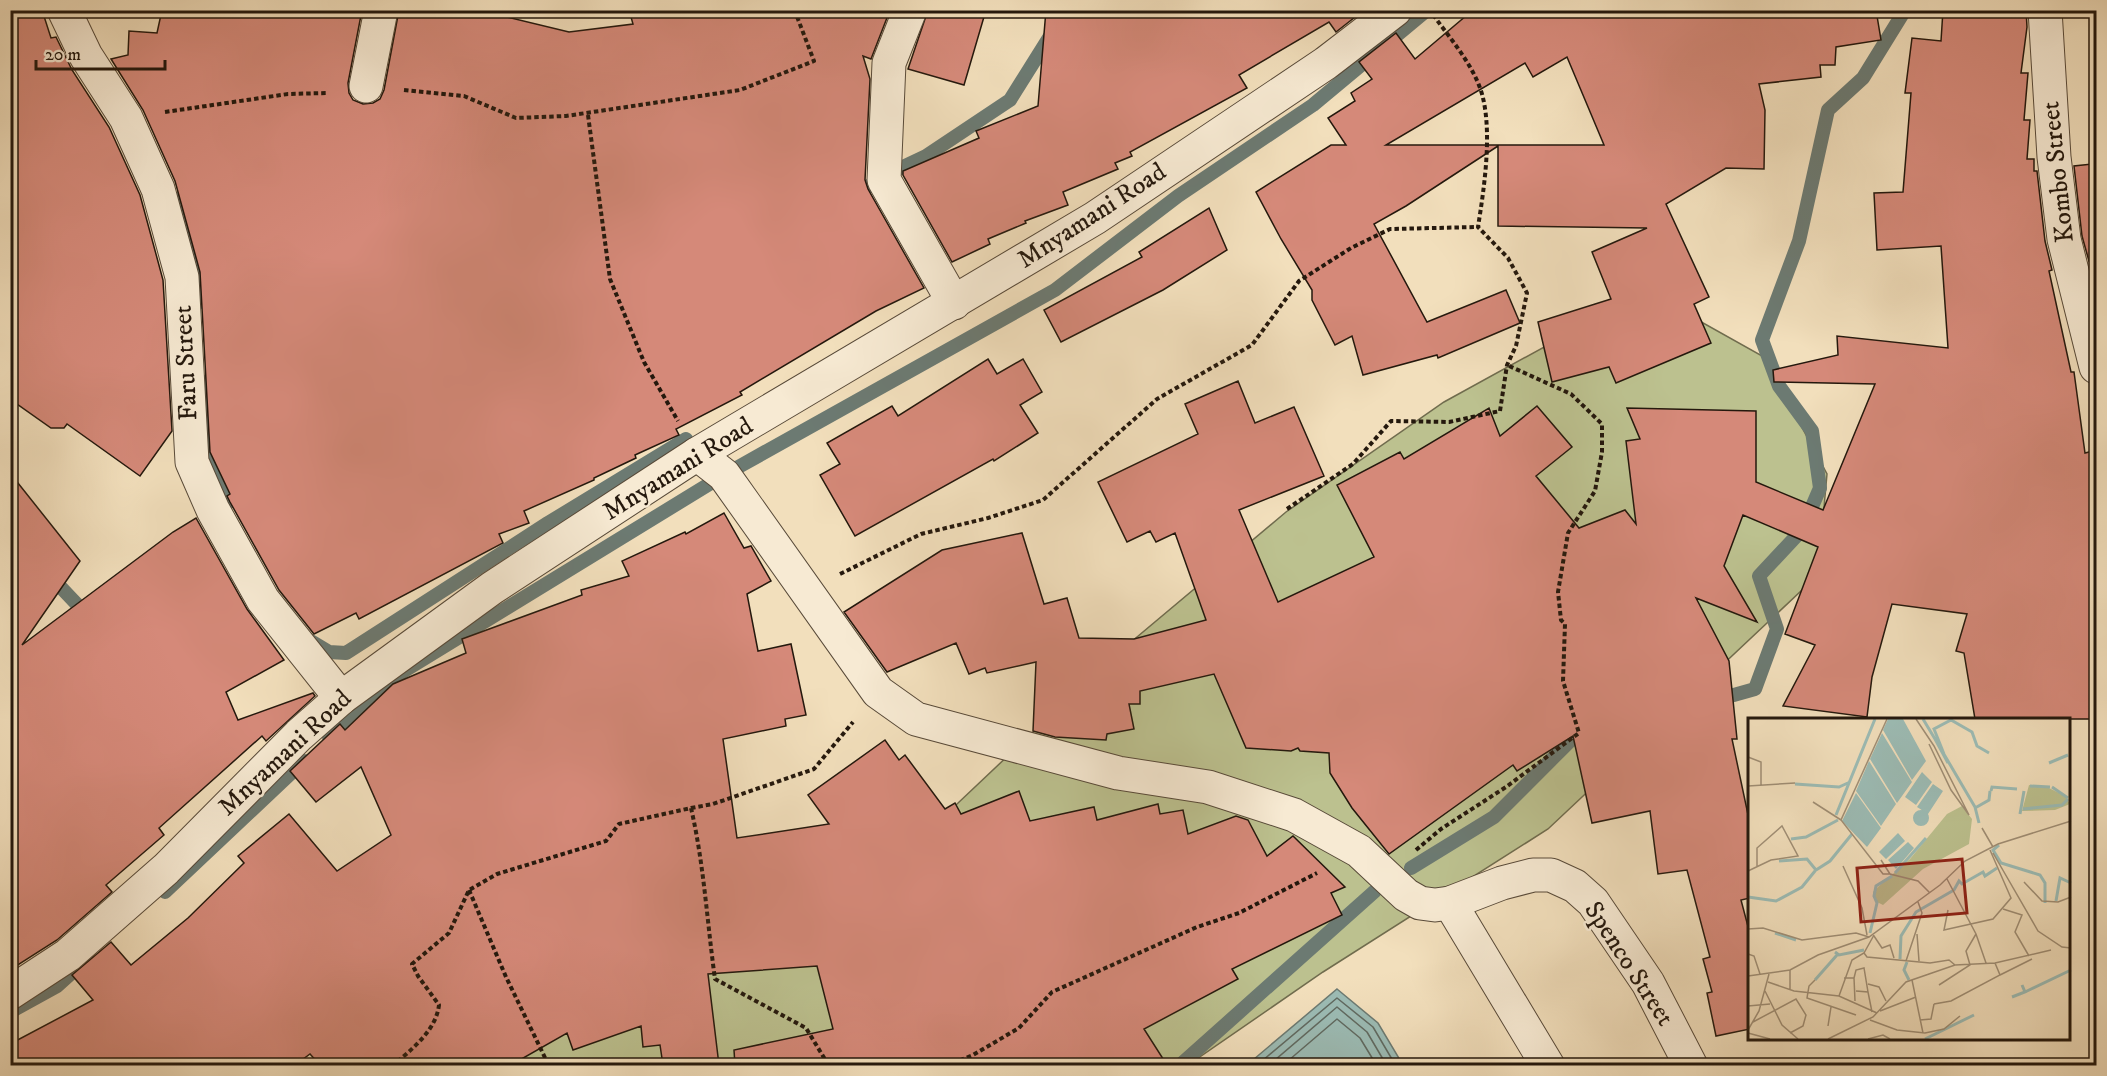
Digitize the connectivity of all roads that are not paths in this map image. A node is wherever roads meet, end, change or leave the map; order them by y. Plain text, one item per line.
1 (64, 10) edge
2 (381, 10) edge
3 (910, 10) edge
4 (1395, 10) edge
5 (2044, 10) edge
6 (366, 86) road end
7 (954, 303) junction
8 (2097, 367) edge
9 (697, 454) junction
10 (341, 698) junction
11 (1450, 903) junction
12 (10, 993) edge
13 (1548, 1065) edge
14 (1691, 1065) edge

1 - 10 street, Faru Street
2 - 6 street
3 - 7 street
4 - 7 street, Mnyamani Road
5 - 8 street, Kombo Street
7 - 9 street, Mnyamani Road
9 - 10 street, Mnyamani Road
9 - 11 street
10 - 12 street, Mnyamani Road
11 - 13 street
11 - 14 street, Spenco Street

